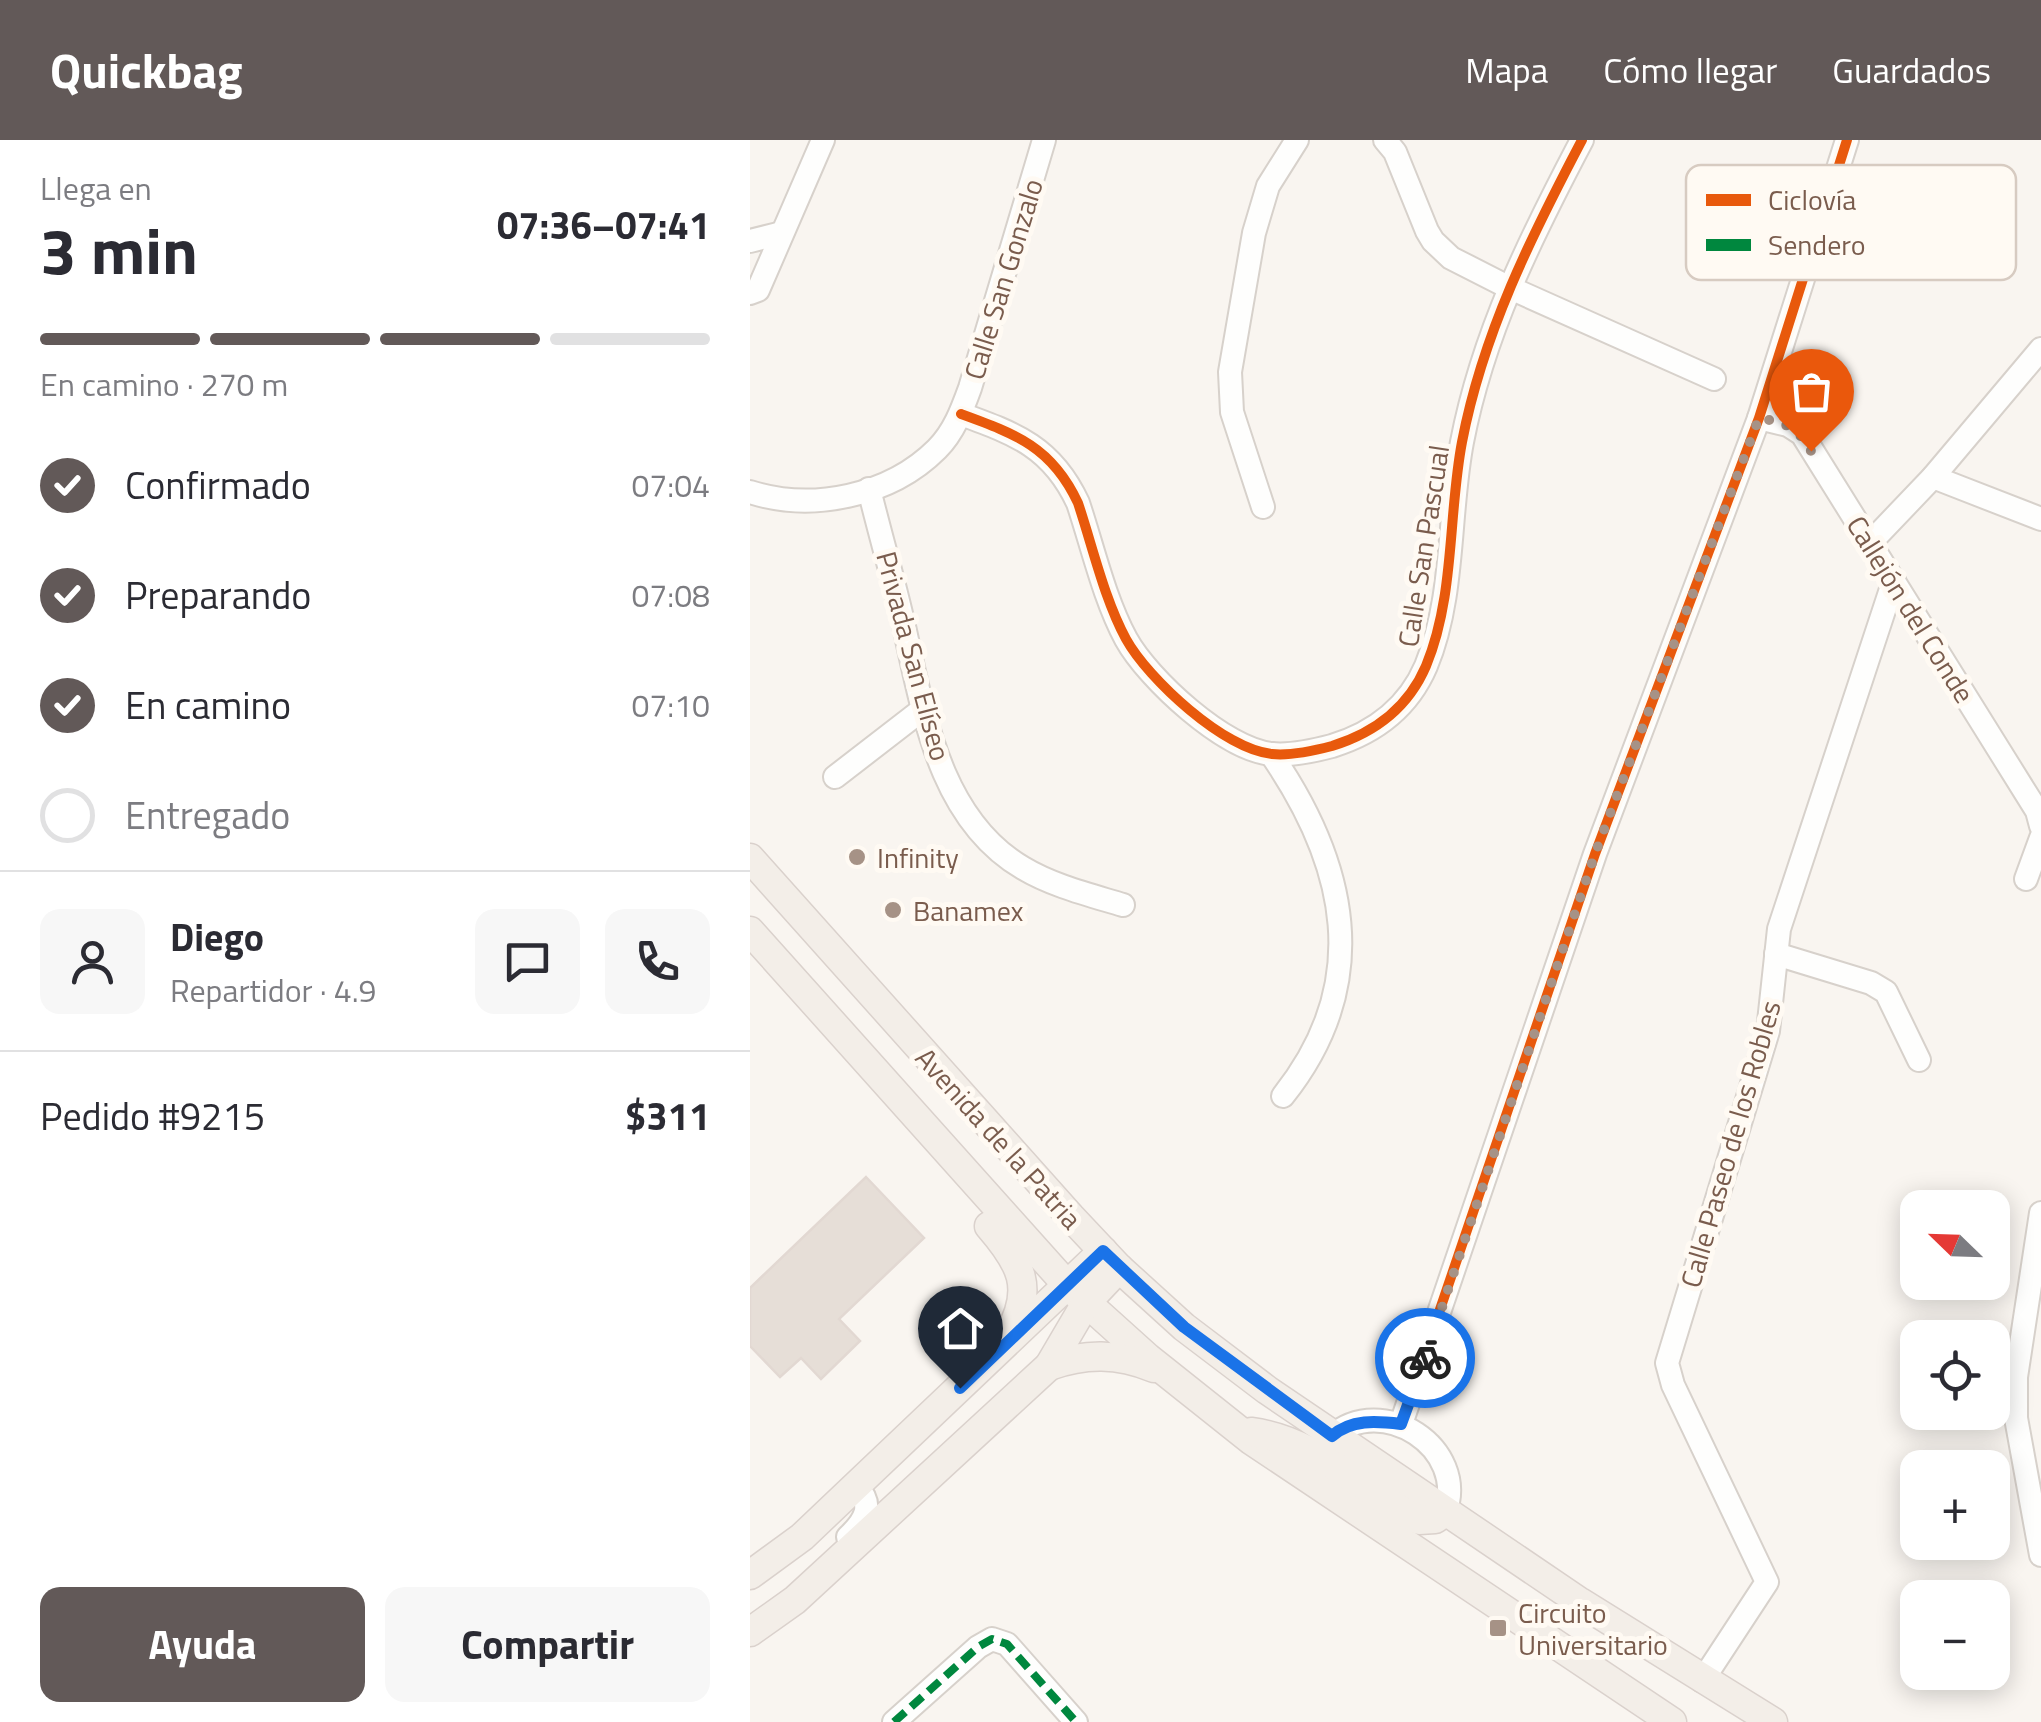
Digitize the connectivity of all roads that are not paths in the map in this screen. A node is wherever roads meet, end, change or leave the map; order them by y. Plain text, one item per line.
1 (822, 140) edge
2 (1044, 140) edge
3 (1297, 140) edge
4 (1385, 140) edge
5 (1582, 140) edge
6 (1847, 140) edge
7 (1839, 165) edge
8 (782, 233) junction
9 (750, 241) edge
10 (1803, 280) edge
11 (1508, 288) junction
12 (750, 293) edge
13 (2041, 349) edge
14 (1714, 379) dead end
15 (961, 414) junction
16 (1759, 418) junction
17 (1933, 477) junction
18 (869, 489) junction
19 (750, 492) edge
20 (1263, 507) dead end
21 (2041, 519) edge
22 (1871, 542) junction
23 (1894, 580) junction
24 (923, 709) junction
25 (1271, 754) junction
26 (835, 777) dead end
27 (2041, 826) edge
28 (2041, 838) edge
29 (750, 858) edge
30 (2026, 880) dead end
31 (1123, 905) dead end
32 (750, 931) edge
33 (1776, 954) junction
34 (1919, 1060) dead end
35 (1282, 1096) dead end
36 (946, 1151) junction
37 (2041, 1214) edge
38 (1111, 1259) junction
39 (1077, 1294) junction
40 (995, 1354) junction
41 (1048, 1366) junction
42 (1189, 1390) junction
43 (1401, 1424) junction
44 (1240, 1431) junction
45 (1332, 1436) junction
46 (856, 1486) junction
47 (1445, 1512) junction
48 (2041, 1554) edge
49 (750, 1575) edge
50 (795, 1600) junction
51 (750, 1632) edge
52 (1702, 1681) junction
53 (894, 1722) edge
54 (1076, 1722) edge
55 (1672, 1722) edge
56 (1773, 1722) edge

1 - 8 street
2 - 15 street, Calle San Gonzalo
3 - 20 street
4 - 11 street
5 - 11 street, Calle San Pascual
6 - 7 street
8 - 9 street
8 - 12 street
10 - 16 street
11 - 14 street
11 - 25 street, Calle San Pascual
13 - 17 street
15 - 18 street, Calle San Gonzalo
15 - 25 street, Calle San Pascual
16 - 22 street, Callejón del Conde
16 - 43 street
17 - 21 street
17 - 22 street
18 - 19 street, Calle San Gonzalo
18 - 24 street, Privada San Elíseo
22 - 23 street, Callejón del Conde
23 - 27 street, Callejón del Conde
23 - 33 street, Calle Paseo de los Robles
24 - 26 street
24 - 31 street, Privada San Elíseo
25 - 35 street
28 - 30 street
29 - 38 main road, Avenida de la Patria
32 - 36 main road, Avenida de la Patria
33 - 34 street
33 - 52 street, Calle Paseo de los Robles
36 - 39 main road, Avenida de la Patria
36 - 40 main road
37 - 48 street
38 - 39 main road
38 - 45 main road, Avenida de la Patria
39 - 40 main road
39 - 41 main road
39 - 42 main road, Avenida de la Patria
40 - 46 main road
41 - 42 main road
41 - 50 main road
42 - 44 main road, Avenida de la Patria
43 - 45 street
43 - 47 street
44 - 47 main road
44 - 55 main road, Avenida de la Patria
45 - 47 main road, Avenida de la Patria
46 - 49 main road
46 - 50 street
47 - 52 main road, Avenida de la Patria
50 - 51 main road
52 - 56 main road, Avenida de la Patria
53 - 54 street

